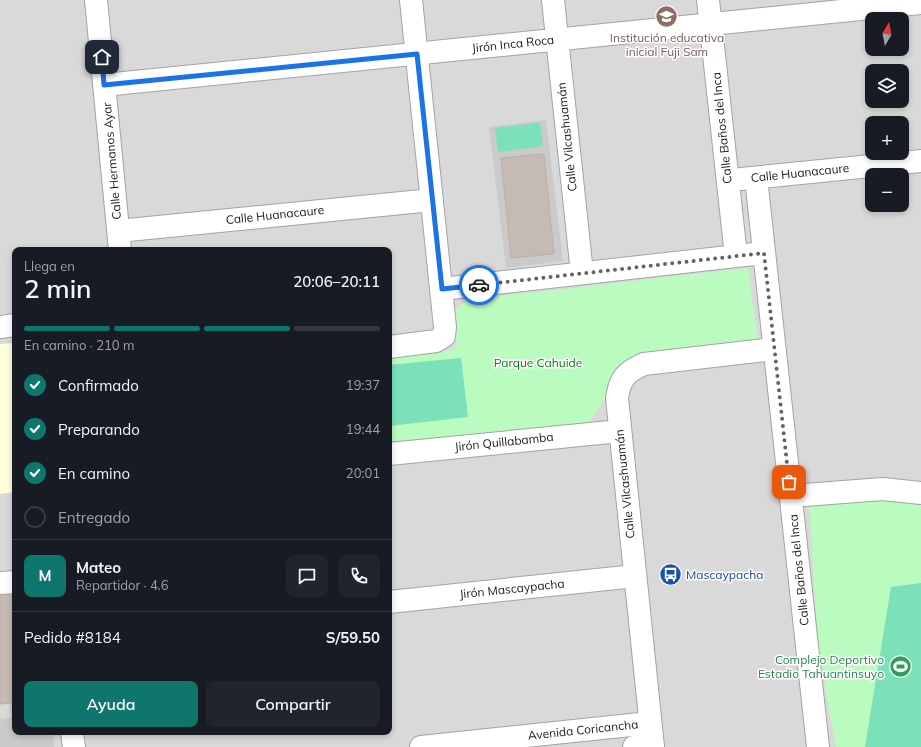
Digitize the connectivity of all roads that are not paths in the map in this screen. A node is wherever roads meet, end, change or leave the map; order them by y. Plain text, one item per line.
1 (96, 0) edge
2 (411, 0) edge
3 (553, 0) edge
4 (708, 0) edge
5 (921, 3) edge
6 (854, 5) edge
7 (710, 24) junction
8 (557, 40) junction
9 (417, 54) junction
10 (104, 85) junction
11 (921, 161) edge
12 (756, 178) junction
13 (728, 181) junction
14 (432, 200) junction
15 (119, 240) edge
16 (764, 253) junction
17 (736, 256) junction
18 (582, 273) junction
19 (442, 289) junction
20 (12, 325) edge
21 (0, 327) edge
22 (392, 347) edge
23 (774, 349) junction
24 (620, 431) junction
25 (392, 454) edge
26 (921, 493) edge
27 (791, 496) junction
28 (635, 576) junction
29 (12, 582) edge
30 (0, 583) edge
31 (392, 602) edge
32 (650, 723) junction
33 (72, 735) edge
34 (647, 746) edge
35 (74, 747) edge
36 (421, 747) edge
37 (818, 747) edge

1 - 10 street, Calle Hermanos Ayar
2 - 9 street
3 - 8 street, Calle Vilcashuamán
4 - 7 street, Calle Baños del Inca
5 - 6 street, Jirón Inca Roca
6 - 7 street, Jirón Inca Roca
7 - 8 street, Jirón Inca Roca
7 - 13 street, Calle Baños del Inca
8 - 9 street, Jirón Inca Roca
8 - 18 street, Calle Vilcashuamán
9 - 10 street, Jirón Inca Roca
9 - 14 street
10 - 15 street, Calle Hermanos Ayar
11 - 12 street, Calle Huanacaure
12 - 13 street, Calle Huanacaure
12 - 16 street, Calle Baños del Inca
13 - 17 street, Calle Baños del Inca
14 - 15 street, Calle Huanacaure
14 - 19 street
16 - 17 street
16 - 23 street, Calle Baños del Inca
17 - 18 street
18 - 19 street
19 - 22 street
20 - 21 street
23 - 24 street, Calle Vilcashuamán
23 - 27 street, Calle Baños del Inca
24 - 25 street, Jirón Quillabamba
24 - 28 street, Calle Vilcashuamán
26 - 27 street
27 - 37 street, Calle Baños del Inca
28 - 31 street, Jirón Mascaypacha
28 - 32 street, Calle Vilcashuamán
29 - 30 street
32 - 34 street, Calle Vilcashuamán
32 - 36 street, Avenida Coricancha
33 - 35 street

